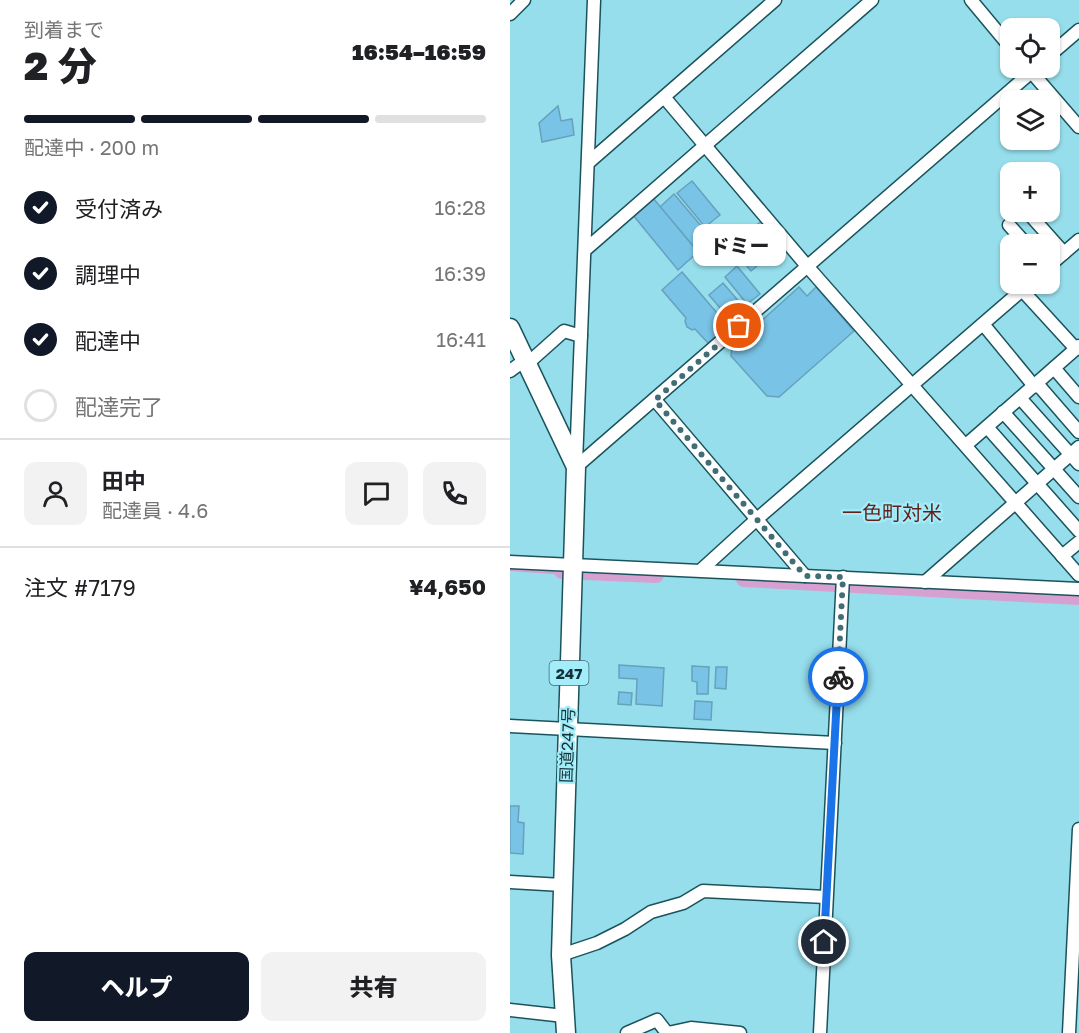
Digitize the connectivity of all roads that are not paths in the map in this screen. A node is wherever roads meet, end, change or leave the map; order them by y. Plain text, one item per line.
1 (524, 0) edge
2 (775, 0) edge
3 (872, 0) edge
4 (597, 2) edge
5 (978, 3) edge
6 (510, 14) edge
7 (1079, 30) edge
8 (1000, 33) edge
9 (1060, 46) edge
10 (1022, 78) edge
11 (1039, 78) edge
12 (664, 96) junction
13 (1079, 127) edge
14 (705, 146) junction
15 (588, 163) junction
16 (1036, 222) edge
17 (1009, 225) dead end
18 (1017, 234) edge
19 (1079, 240) edge
20 (585, 250) junction
21 (1064, 253) junction
22 (1060, 256) edge
23 (807, 266) junction
24 (1016, 294) edge
25 (1032, 294) edge
26 (983, 324) junction
27 (510, 328) edge
28 (581, 336) junction
29 (1077, 348) edge
30 (521, 365) edge
31 (1054, 368) junction
32 (912, 385) junction
33 (1034, 386) junction
34 (1079, 397) edge
35 (1020, 398) junction
36 (655, 400) junction
37 (1004, 412) junction
38 (987, 427) junction
39 (1079, 432) edge
40 (966, 446) junction
41 (1075, 450) edge
42 (1079, 464) edge
43 (576, 468) junction
44 (1054, 468) junction
45 (1037, 483) junction
46 (1079, 497) edge
47 (1015, 502) junction
48 (757, 519) junction
49 (1079, 531) edge
50 (1079, 542) edge
51 (1062, 556) junction
52 (510, 562) edge
53 (573, 565) junction
54 (701, 570) junction
55 (805, 576) junction
56 (1079, 576) edge
57 (925, 582) junction
58 (843, 583) junction
59 (1079, 589) edge
60 (510, 726) edge
61 (568, 729) junction
62 (835, 743) junction
63 (1079, 829) edge
64 (510, 882) edge
65 (562, 885) junction
66 (826, 897) junction
67 (561, 956) junction
68 (510, 1010) edge
69 (565, 1024) edge
70 (627, 1033) edge
71 (668, 1033) edge
72 (740, 1033) edge
73 (820, 1033) edge
74 (1069, 1033) edge

1 - 6 street
2 - 12 street
3 - 14 street
4 - 15 street
5 - 8 street
7 - 9 street
10 - 23 street
11 - 13 street
12 - 14 street
12 - 15 street
14 - 20 street
14 - 23 street
15 - 20 street
16 - 21 street
17 - 18 street
19 - 21 street
20 - 28 street
21 - 22 street
23 - 32 street
23 - 36 street
24 - 26 street
25 - 29 street
26 - 32 street
26 - 33 street
27 - 30 highway, 国道247号 / 247
28 - 30 street
28 - 43 street
29 - 31 street
30 - 43 highway, 国道247号 / 247
31 - 33 street
31 - 34 street
32 - 40 street
32 - 48 street
33 - 35 street
33 - 39 street
35 - 37 street
35 - 41 street
36 - 43 street
36 - 48 street
37 - 38 street
37 - 44 street
38 - 40 street
38 - 45 street
40 - 47 street
41 - 42 street
41 - 44 street
43 - 53 highway, 国道247号 / 247
44 - 45 street
44 - 46 street
45 - 47 street
45 - 49 street
47 - 51 street
47 - 57 street
48 - 54 street
48 - 55 street
50 - 51 street
51 - 56 street
52 - 53 street
53 - 54 street
53 - 61 highway, 国道247号 / 247
54 - 55 street
55 - 58 street
57 - 58 street
57 - 59 street
58 - 62 street
60 - 61 street
61 - 62 street
61 - 65 highway, 国道247号 / 247
62 - 66 street
63 - 74 street
64 - 65 street
65 - 67 highway, 国道247号 / 247
66 - 67 street
66 - 73 street
67 - 69 highway, 国道247号 / 247
68 - 69 street
70 - 71 street
71 - 72 street

